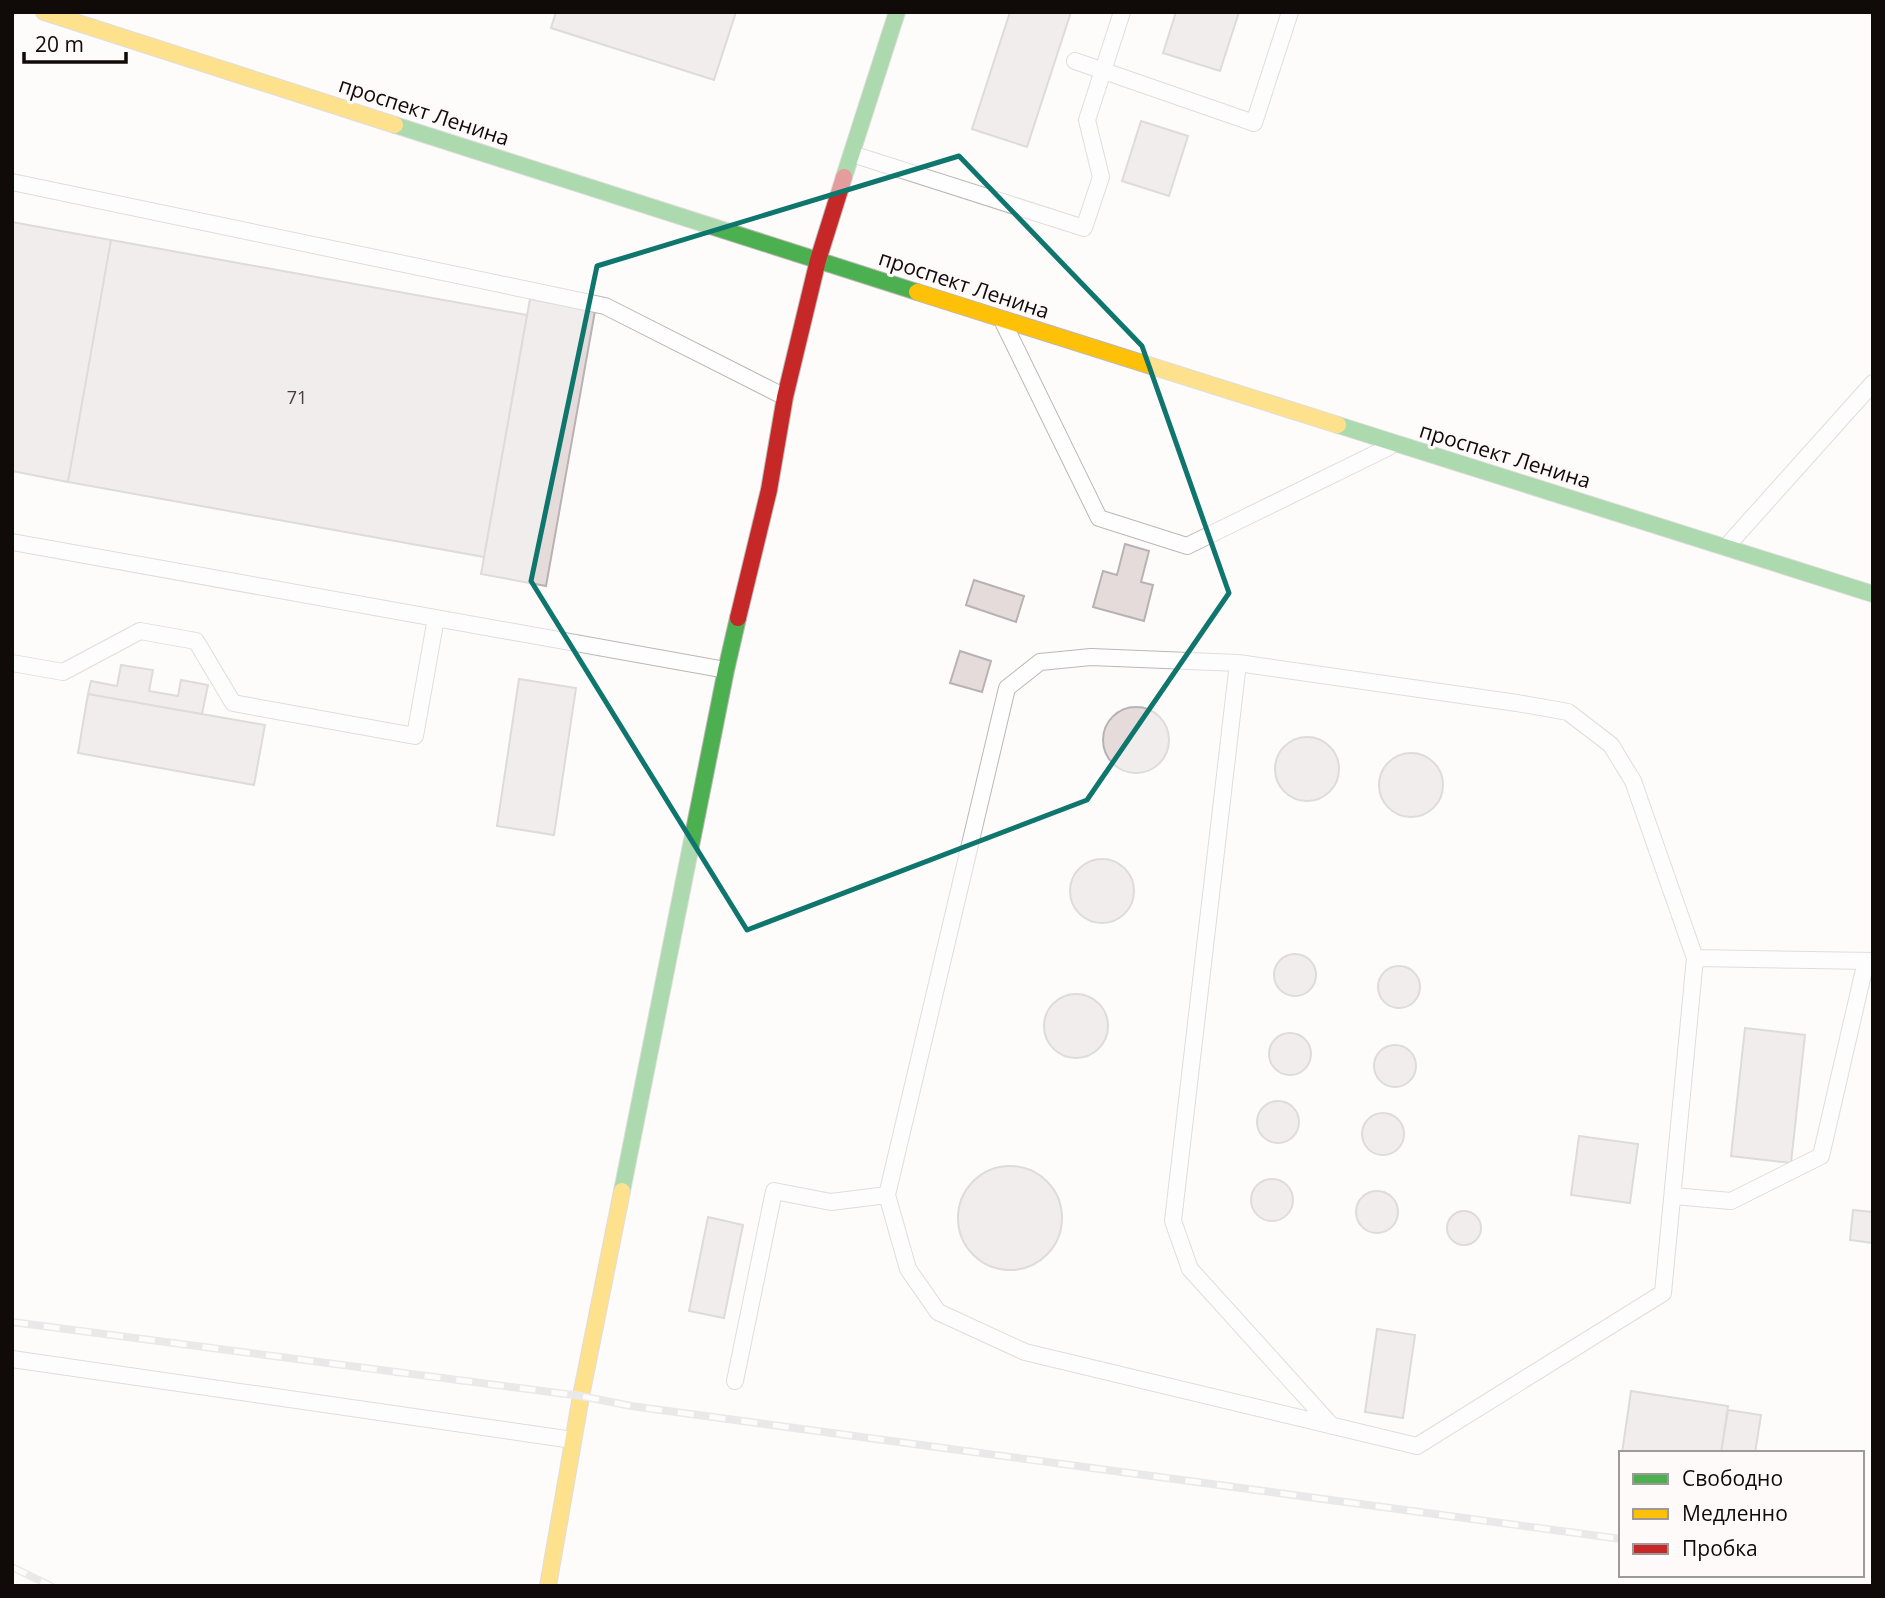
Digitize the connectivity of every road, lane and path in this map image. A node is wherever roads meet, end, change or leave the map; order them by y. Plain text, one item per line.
1 (44, 12) edge
2 (897, 12) edge
3 (1122, 12) edge
4 (1290, 12) edge
5 (1075, 61) dead end
6 (1103, 71) junction
7 (852, 153) junction
8 (12, 182) edge
9 (818, 260) junction
10 (1002, 318) junction
11 (1873, 383) edge
12 (785, 397) junction
13 (1396, 444) junction
14 (12, 541) edge
15 (1726, 547) junction
16 (1873, 594) edge
17 (436, 618) junction
18 (12, 663) edge
19 (1238, 663) junction
20 (726, 670) junction
21 (1695, 958) junction
22 (1869, 961) edge
23 (887, 1195) junction
24 (1673, 1196) junction
25 (12, 1359) edge
26 (735, 1381) dead end
27 (1332, 1426) junction
28 (573, 1440) junction
29 (548, 1586) edge

1 - 9 main road, проспект Ленина
2 - 7 main road
3 - 6 lane
4 - 6 lane
5 - 6 lane
6 - 7 lane
7 - 9 main road
8 - 12 lane
9 - 10 main road, проспект Ленина
9 - 12 main road
10 - 13 main road, проспект Ленина
10 - 13 lane
11 - 15 lane
12 - 20 main road
13 - 15 main road, проспект Ленина
14 - 17 lane
15 - 16 main road, проспект Ленина
17 - 18 lane
17 - 20 lane
19 - 21 lane
19 - 23 lane
19 - 27 lane
20 - 28 main road
21 - 22 lane
21 - 24 lane
22 - 24 lane
23 - 26 lane
23 - 27 lane
24 - 27 lane
25 - 28 lane
28 - 29 main road

